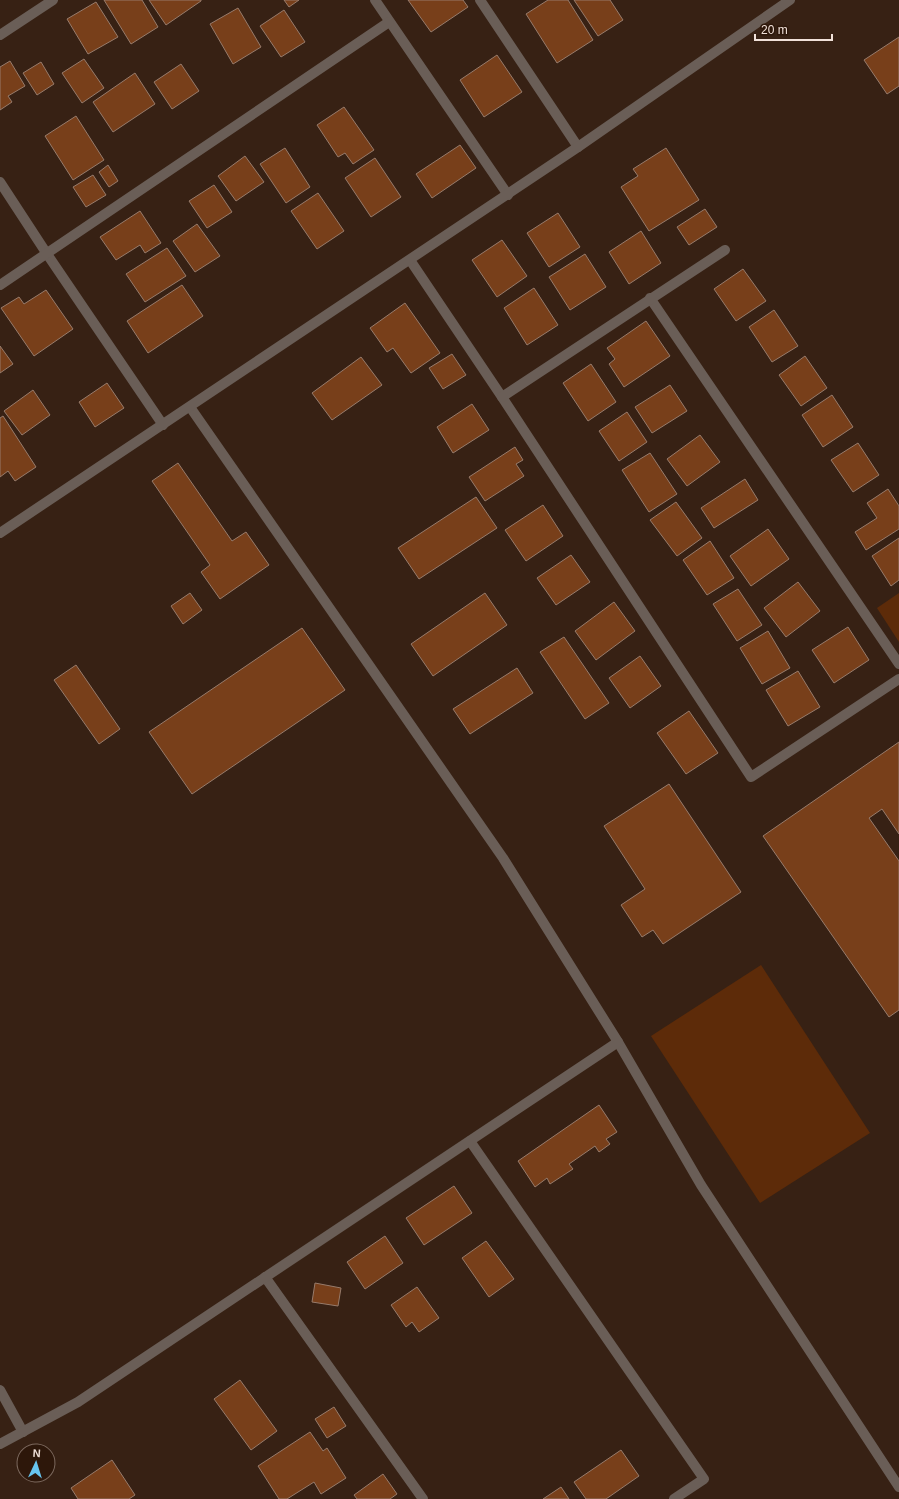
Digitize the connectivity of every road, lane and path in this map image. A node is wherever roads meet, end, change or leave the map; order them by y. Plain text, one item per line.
1 (53, 0) edge
2 (375, 0) edge
3 (480, 0) edge
4 (790, 0) edge
5 (389, 22) junction
6 (0, 35) edge
7 (578, 147) junction
8 (0, 182) edge
9 (508, 194) junction
10 (725, 250) dead end
11 (47, 254) junction
12 (410, 260) junction
13 (0, 285) edge
14 (650, 298) junction
15 (502, 397) junction
16 (190, 407) junction
17 (163, 424) junction
18 (0, 533) edge
19 (899, 664) edge
20 (899, 679) edge
21 (618, 1042) junction
22 (470, 1141) junction
23 (265, 1277) junction
24 (0, 1390) edge
25 (23, 1432) junction
26 (0, 1444) edge
27 (899, 1487) edge
28 (423, 1499) edge
29 (674, 1499) edge

1 - 6 street
2 - 5 street
3 - 7 street
4 - 7 street
5 - 9 street
5 - 11 street
7 - 9 street
8 - 11 street
9 - 12 street
10 - 14 street
11 - 13 street
11 - 17 street
12 - 15 street
12 - 16 street
14 - 15 street
14 - 19 street
15 - 20 street
16 - 17 street
16 - 21 street
17 - 18 street
21 - 22 street
21 - 27 street
22 - 23 street
22 - 29 street
23 - 25 street
23 - 28 street
24 - 25 street
25 - 26 street

